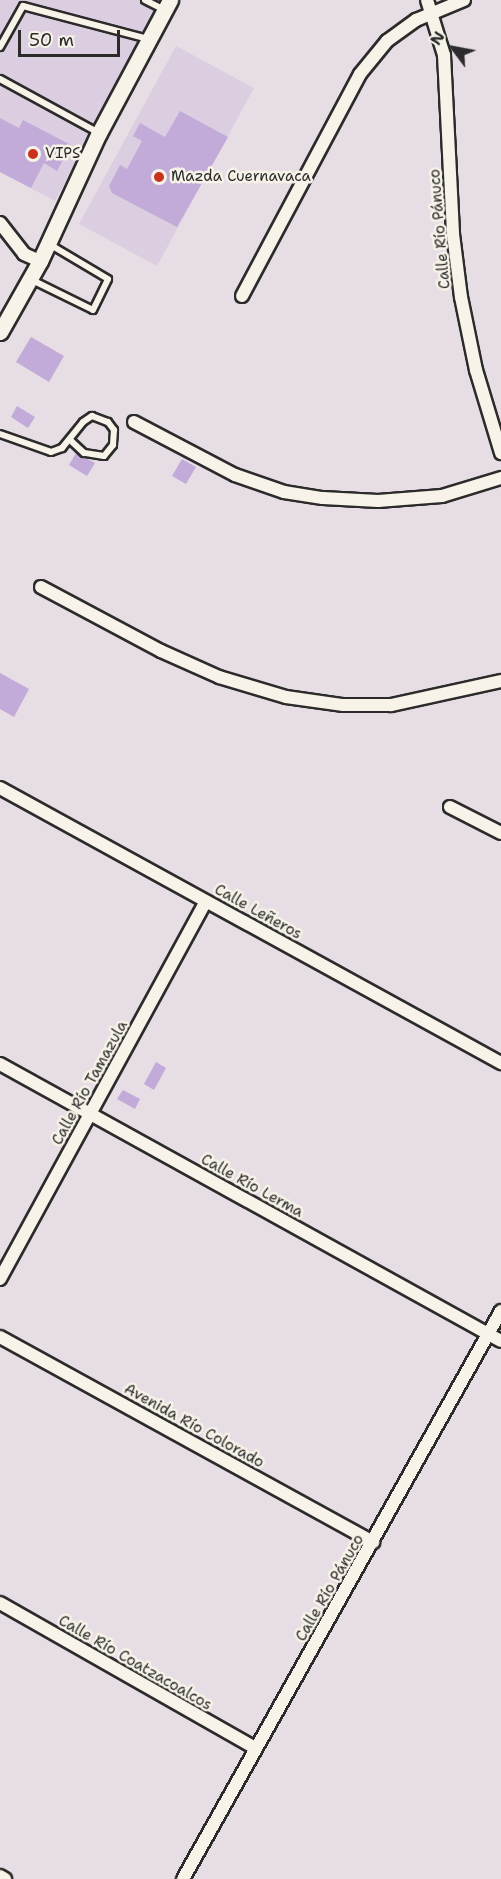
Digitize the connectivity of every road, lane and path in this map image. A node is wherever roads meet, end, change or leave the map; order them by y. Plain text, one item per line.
1 (145, 0) edge
2 (427, 0) edge
3 (464, 0) edge
4 (167, 5) edge
5 (432, 12) junction
6 (149, 39) junction
7 (0, 47) edge
8 (0, 79) edge
9 (99, 133) junction
10 (0, 223) edge
11 (48, 243) junction
12 (40, 261) junction
13 (30, 279) junction
14 (242, 296) dead end
15 (2, 323) edge
16 (134, 422) dead end
17 (0, 434) edge
18 (70, 440) junction
19 (501, 453) edge
20 (501, 478) edge
21 (41, 587) dead end
22 (501, 681) edge
23 (0, 788) edge
24 (450, 807) dead end
25 (501, 833) edge
26 (206, 901) junction
27 (501, 1063) edge
28 (0, 1065) edge
29 (90, 1114) junction
30 (0, 1279) edge
31 (501, 1311) edge
32 (489, 1334) junction
33 (0, 1337) edge
34 (501, 1341) edge
35 (373, 1542) junction
36 (0, 1603) edge
37 (255, 1748) junction
38 (0, 1876) edge
39 (5, 1879) edge
40 (183, 1879) edge

1 - 4 lane
2 - 5 street, Calle Río Pánuco
3 - 5 street
4 - 6 street
5 - 14 street
5 - 19 street, Calle Río Pánuco
6 - 7 lane
6 - 9 street
8 - 9 lane
9 - 11 street
10 - 12 street
11 - 12 street
11 - 13 lane
12 - 13 street
13 - 15 street
16 - 20 street
17 - 18 lane
18 - 18 lane
21 - 22 street
23 - 26 street, Calle Leñeros
24 - 25 street
26 - 27 street, Calle Leñeros
26 - 29 street, Calle Río Tamazula
28 - 29 street, Calle Río Lerma
29 - 30 street, Calle Río Tamazula
29 - 32 street, Calle Río Lerma
31 - 32 street, Calle Río Pánuco
32 - 34 street, Calle Río Lerma
32 - 35 street, Calle Río Pánuco
33 - 35 street, Avenida Río Colorado
35 - 37 street, Calle Río Pánuco
36 - 37 street, Calle Río Coatzacoalcos
37 - 40 street, Calle Río Pánuco
38 - 39 street

